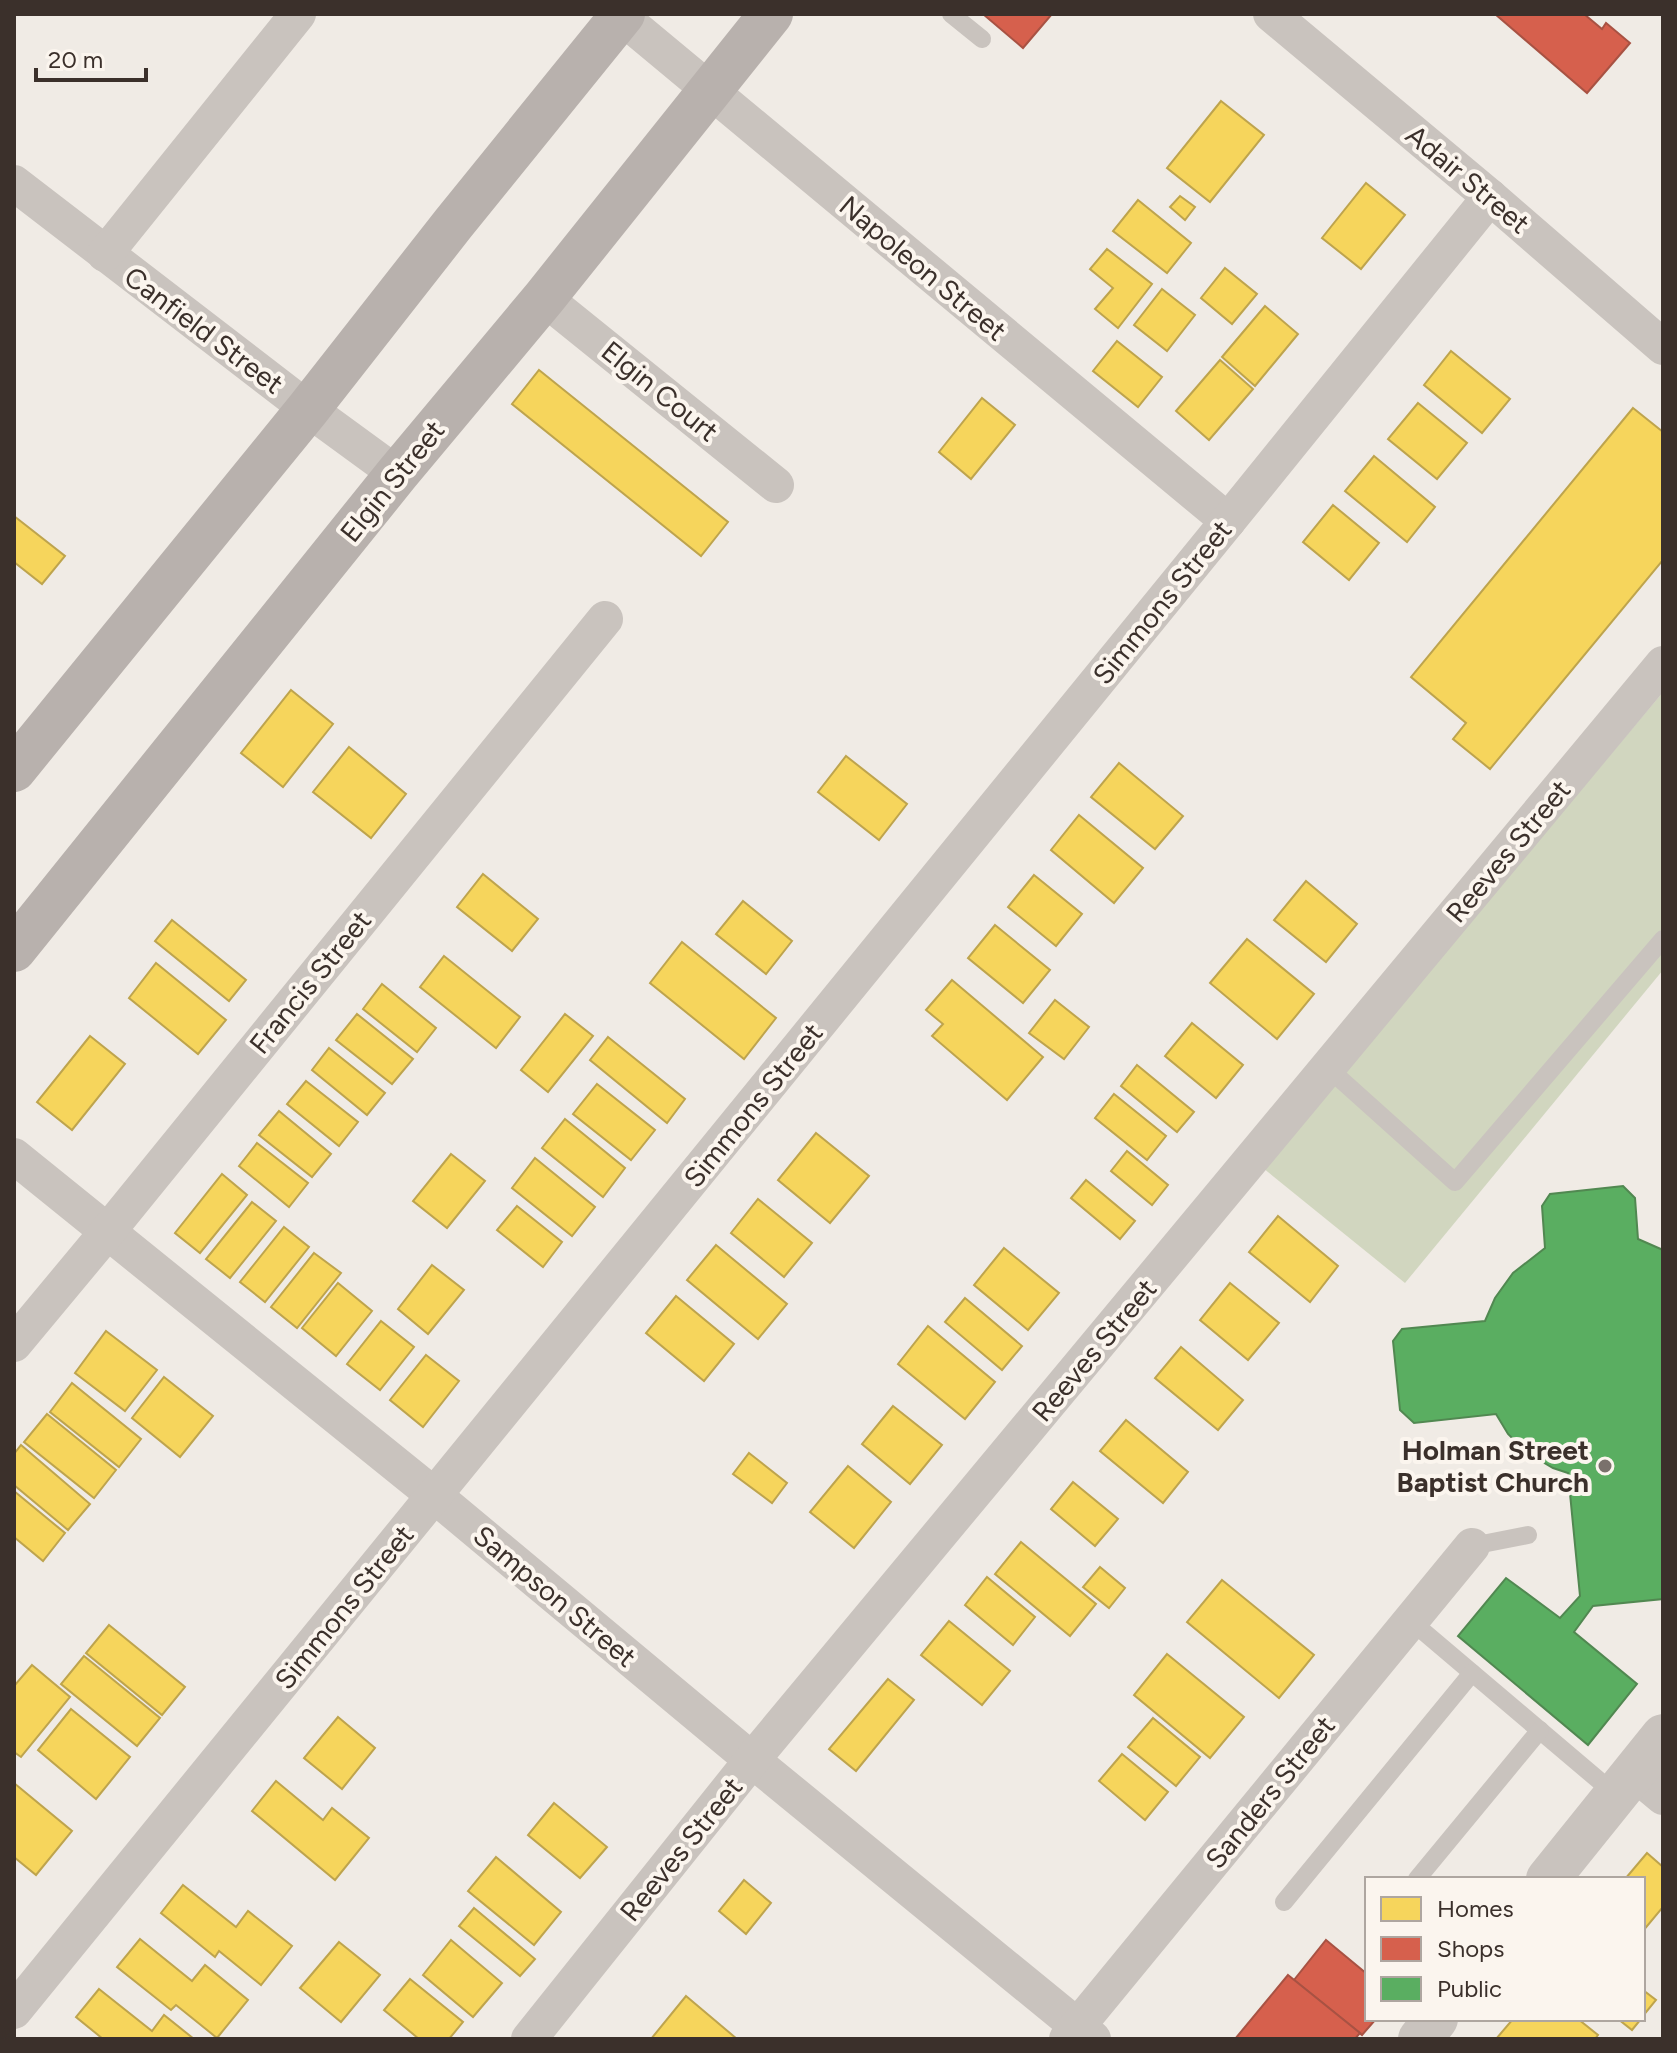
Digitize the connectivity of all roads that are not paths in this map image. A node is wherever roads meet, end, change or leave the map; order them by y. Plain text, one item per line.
1 (298, 14) edge
2 (771, 14) edge
3 (951, 14) edge
4 (621, 15) edge
5 (1283, 18) edge
6 (982, 39) dead end
7 (709, 90) junction
8 (14, 183) edge
9 (1490, 197) junction
10 (105, 254) junction
11 (544, 298) junction
12 (1663, 347) edge
13 (308, 409) junction
14 (397, 474) junction
15 (776, 485) dead end
16 (1228, 521) junction
17 (605, 619) dead end
18 (1663, 664) edge
19 (14, 770) edge
20 (1663, 939) edge
21 (14, 950) edge
22 (1328, 1068) junction
23 (14, 1156) edge
24 (108, 1231) junction
25 (14, 1344) edge
26 (435, 1496) junction
27 (1528, 1535) dead end
28 (1472, 1546) joint
29 (1411, 1621) junction
30 (1472, 1673) junction
31 (1540, 1730) junction
32 (1663, 1736) edge
33 (752, 1760) junction
34 (1637, 1788) edge
35 (1419, 1877) edge
36 (1550, 1877) edge
37 (1284, 1902) dead end
38 (14, 2011) edge
39 (1434, 2021) edge
40 (1079, 2035) edge
41 (529, 2039) edge
42 (1420, 2039) edge

1 - 10 street
2 - 7 main road, Elgin Street
3 - 6 lane
4 - 7 street, Napoleon Street
4 - 13 main road
5 - 9 street, Adair Street
7 - 11 main road, Elgin Street
7 - 16 street, Napoleon Street
8 - 10 street, Canfield Street
9 - 12 street, Adair Street
9 - 16 street, Simmons Street
10 - 13 street, Canfield Street
11 - 14 main road, Elgin Street
11 - 15 street, Elgin Court
13 - 14 street, Canfield Street
13 - 19 main road
14 - 21 main road, Elgin Street
16 - 26 street, Simmons Street
17 - 24 street, Francis Street
18 - 22 street, Reeves Street
20 - 22 lane
22 - 33 street, Reeves Street
23 - 24 street, Sampson Street
24 - 25 street, Francis Street
24 - 26 street, Sampson Street
26 - 33 street, Sampson Street
26 - 38 street, Simmons Street
27 - 28 lane
28 - 29 street, Sanders Street
29 - 30 lane
29 - 40 street, Sanders Street
30 - 31 lane
30 - 37 lane
31 - 34 lane
31 - 35 lane
32 - 34 street
33 - 40 street, Sampson Street
33 - 41 street, Reeves Street
34 - 36 street
39 - 42 street

